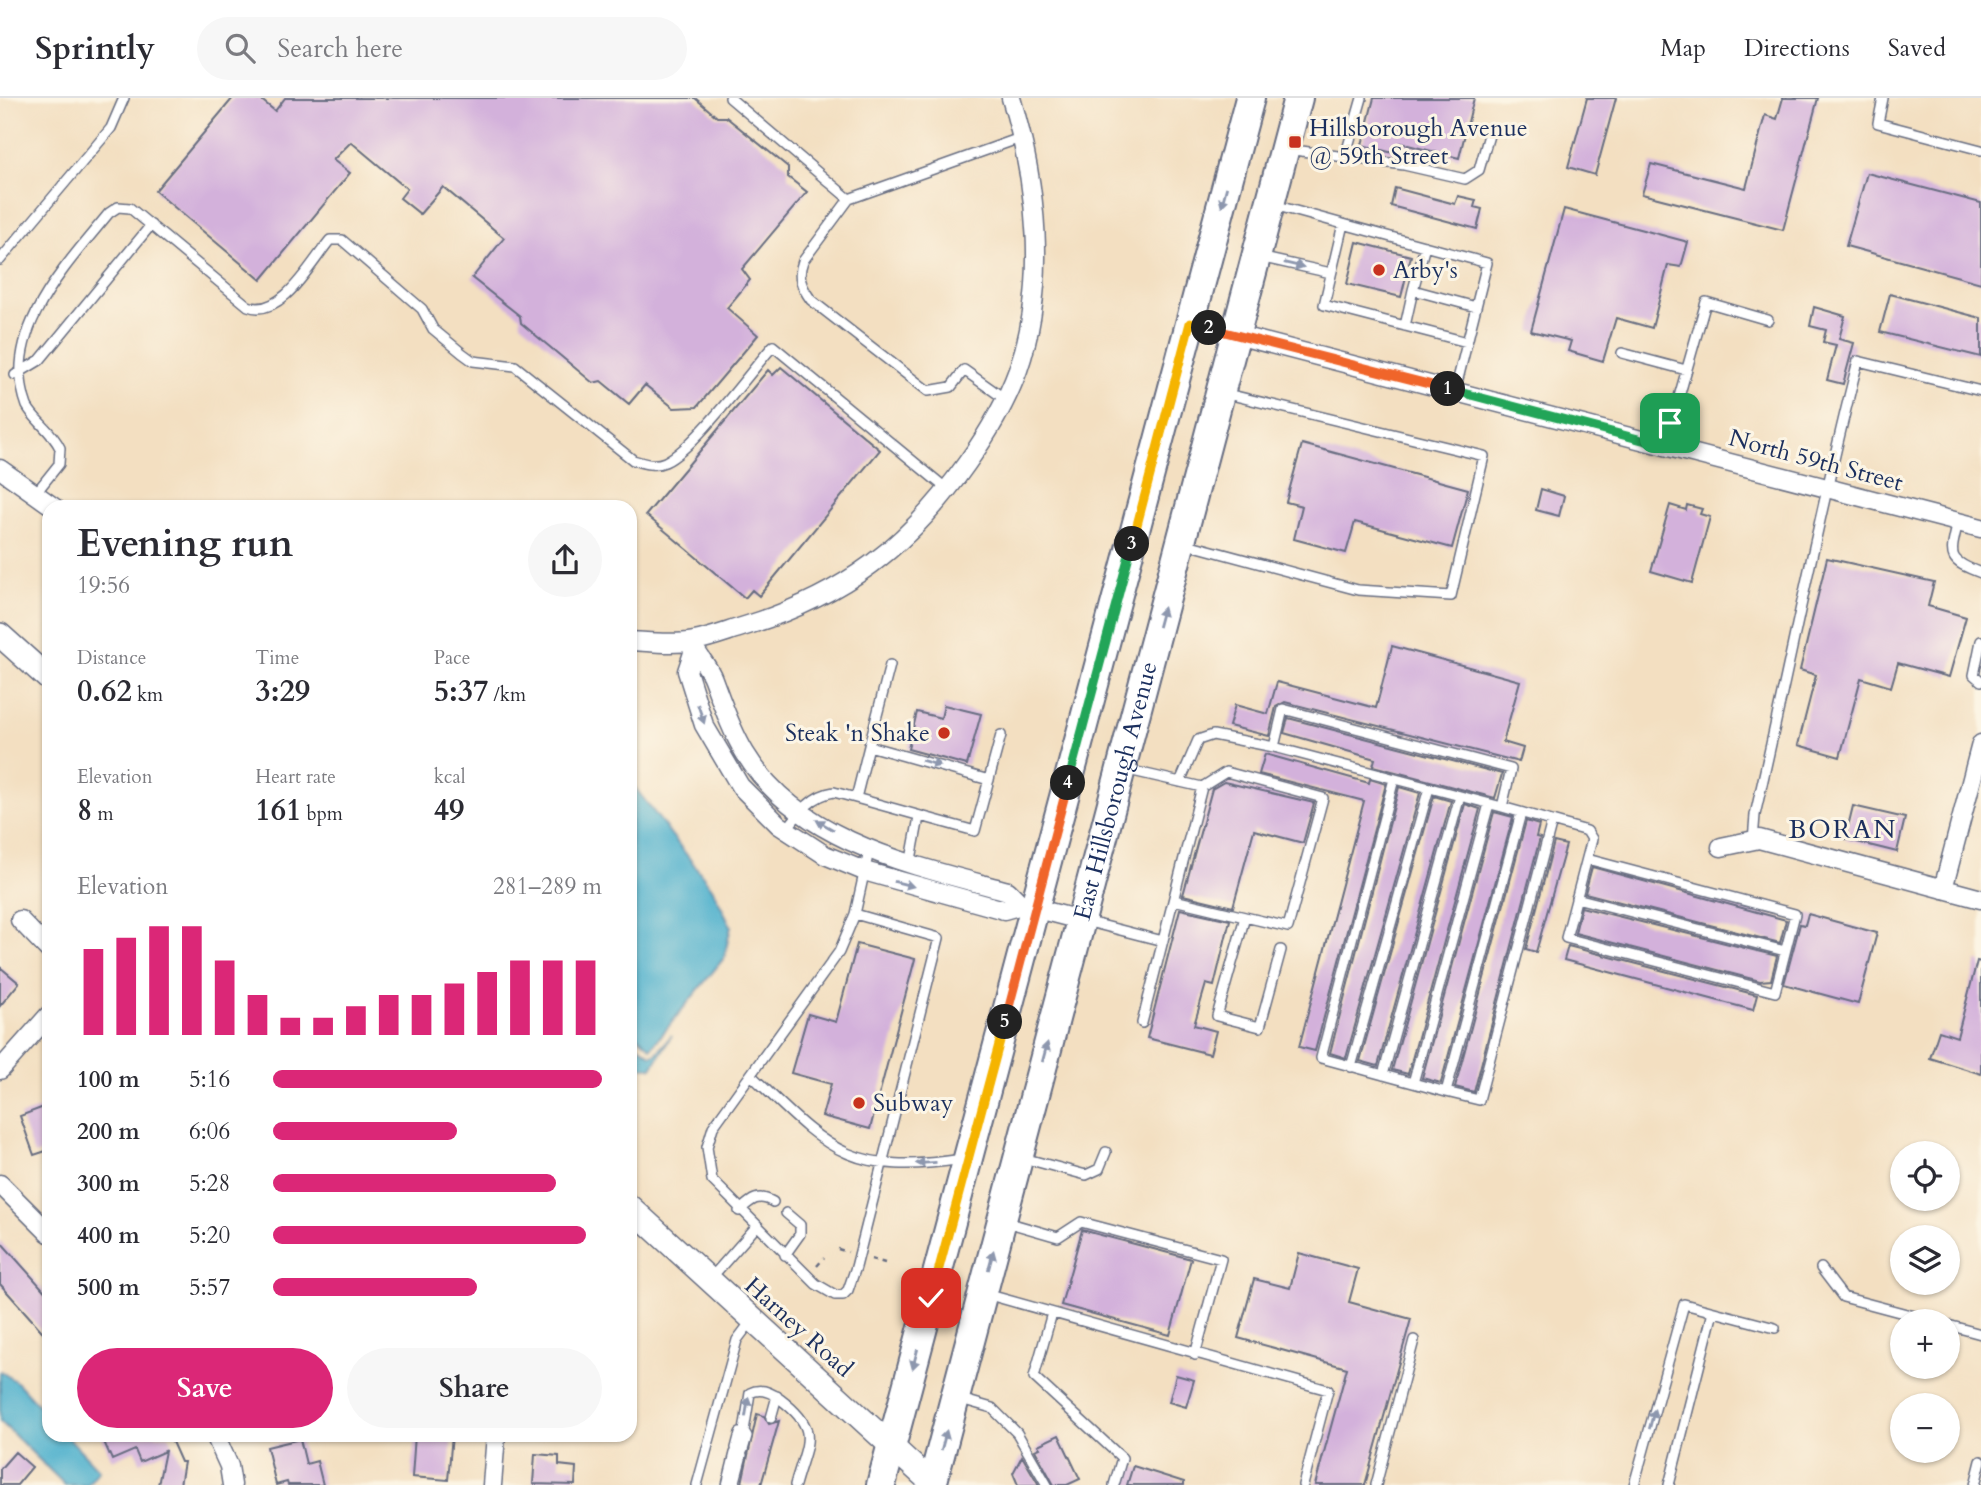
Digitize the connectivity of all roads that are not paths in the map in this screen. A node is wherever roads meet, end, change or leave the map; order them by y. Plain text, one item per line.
1 (124, 98) edge
2 (730, 98) edge
3 (1011, 98) edge
4 (1240, 98) edge
5 (1250, 98) edge
6 (1298, 98) edge
7 (1362, 98) edge
8 (1884, 98) edge
9 (1241, 131) junction
10 (1489, 135) dead end
11 (1023, 137) junction
12 (1285, 149) junction
13 (1981, 150) edge
14 (1345, 157) junction
15 (849, 199) junction
16 (1270, 204) junction
17 (1343, 224) junction
18 (151, 225) junction
19 (1425, 246) junction
20 (1257, 256) junction
21 (0, 260) edge
22 (1331, 273) junction
23 (1413, 290) junction
24 (1476, 307) junction
25 (1768, 320) dead end
26 (1190, 323) junction
27 (1405, 326) junction
28 (1237, 334) junction
29 (1468, 342) junction
30 (1622, 353) dead end
31 (1686, 370) junction
32 (15, 375) junction
33 (1455, 391) junction
34 (1981, 391) edge
35 (1221, 392) junction
36 (1005, 399) junction
37 (1665, 446) junction
38 (0, 469) edge
39 (1825, 488) junction
40 (948, 490) junction
41 (35, 494) junction
42 (44, 500) edge
43 (1958, 522) junction
44 (1981, 528) edge
45 (1181, 543) junction
46 (1981, 573) edge
47 (0, 635) edge
48 (1981, 641) edge
49 (637, 642) edge
50 (693, 646) junction
51 (890, 665) dead end
52 (42, 673) edge
53 (1981, 681) edge
54 (1001, 735) dead end
55 (1981, 744) edge
56 (869, 746) junction
57 (1274, 747) junction
58 (1121, 768) junction
59 (1394, 779) junction
60 (989, 780) junction
61 (1180, 782) junction
62 (1202, 787) junction
63 (1429, 788) junction
64 (1460, 796) junction
65 (856, 798) junction
66 (1489, 804) junction
67 (1502, 807) junction
68 (801, 811) junction
69 (1521, 813) junction
70 (919, 817) junction
71 (1552, 821) junction
72 (786, 830) junction
73 (1753, 841) junction
74 (1721, 847) dead end
75 (869, 851) junction
76 (1587, 859) junction
77 (910, 865) junction
78 (864, 871) junction
79 (1942, 889) junction
80 (1576, 898) junction
81 (1981, 899) edge
82 (1174, 900) junction
83 (1028, 906) junction
84 (855, 914) junction
85 (1245, 917) junction
86 (20, 920) dead end
87 (1080, 920) junction
88 (1163, 942) junction
89 (42, 943) edge
90 (1281, 950) dead end
91 (1785, 951) junction
92 (42, 1023) edge
93 (1142, 1023) dead end
94 (1351, 1067) junction
95 (0, 1070) edge
96 (751, 1075) junction
97 (1383, 1075) junction
98 (1413, 1083) junction
99 (1446, 1092) junction
100 (1106, 1152) dead end
101 (1018, 1157) junction
102 (968, 1158) junction
103 (883, 1163) junction
104 (0, 1184) edge
105 (773, 1202) dead end
106 (740, 1211) junction
107 (786, 1213) dead end
108 (637, 1214) edge
109 (1002, 1220) junction
110 (42, 1226) edge
111 (756, 1227) junction
112 (785, 1255) junction
113 (1821, 1268) dead end
114 (709, 1281) junction
115 (982, 1293) junction
116 (1890, 1310) edge
117 (1713, 1312) junction
118 (1052, 1313) junction
119 (752, 1320) junction
120 (1775, 1328) dead end
121 (1960, 1328) edge
122 (1981, 1334) edge
123 (1414, 1340) dead end
124 (1195, 1355) junction
125 (777, 1396) junction
126 (955, 1397) junction
127 (771, 1418) dead end
128 (218, 1442) edge
129 (495, 1442) edge
130 (891, 1447) junction
131 (739, 1451) junction
132 (1981, 1461) edge
133 (232, 1485) edge
134 (492, 1485) edge
135 (697, 1485) edge
136 (727, 1485) edge
137 (734, 1485) edge
138 (795, 1485) edge
139 (881, 1485) edge
140 (933, 1485) edge
141 (1046, 1485) edge
142 (1114, 1485) edge
143 (1303, 1485) edge
144 (1376, 1485) edge
145 (1634, 1485) edge
146 (1669, 1485) edge
147 (1975, 1485) edge

1 - 21 lane
2 - 15 lane
3 - 11 street
4 - 9 main road
5 - 9 main road, East Hillsborough Avenue
6 - 12 main road, East Hillsborough Avenue
7 - 14 lane
8 - 13 lane
9 -> 26 main road, East Hillsborough Avenue
10 - 14 lane
11 - 15 lane
11 - 36 street
12 - 14 lane
12 - 16 main road, East Hillsborough Avenue
15 - 36 lane
16 - 17 lane
16 - 20 main road, East Hillsborough Avenue
17 - 19 lane
17 - 22 lane
18 - 32 lane
18 - 32 lane
18 - 40 lane
19 - 23 lane
19 - 24 lane
20 -> 22 lane
20 - 28 main road, East Hillsborough Avenue
22 - 27 lane
23 - 24 lane
23 - 27 lane
24 - 29 lane
25 - 31 lane
26 - 28 street, North 59th Street
26 - 83 main road, East Hillsborough Avenue
27 - 29 lane
28 - 33 street, North 59th Street
28 - 35 main road, East Hillsborough Avenue
29 - 33 lane
30 - 31 lane
31 - 37 lane
32 - 41 lane
33 - 37 street, North 59th Street
34 - 39 lane
35 - 45 main road, East Hillsborough Avenue
35 - 45 lane
36 - 40 street
37 - 39 street, North 59th Street
38 - 41 street
39 - 43 street, North 59th Street
39 - 73 lane
40 - 50 street
41 - 42 street
43 - 44 street, North 59th Street
43 - 46 lane
58 -> 45 main road, East Hillsborough Avenue
47 - 52 street
48 - 53 lane
49 - 50 street
50 - 68 street
50 -> 72 street
51 - 56 lane
54 - 60 lane
55 - 79 street
56 -> 60 lane
56 - 65 lane
57 - 59 lane
57 - 61 lane
57 - 67 lane
58 - 61 lane
58 - 87 main road, East Hillsborough Avenue
59 - 63 lane
59 - 94 lane
60 - 70 lane
61 - 62 lane
62 - 82 lane
62 - 85 lane
63 - 64 lane
63 - 94 lane
64 - 66 lane
64 - 97 lane
65 - 68 lane
65 - 70 lane
66 - 67 lane
66 - 98 lane
67 - 69 lane
68 - 72 lane
75 -> 68 street
69 - 71 lane
69 - 99 lane
70 - 77 lane
71 - 76 lane
71 - 99 lane
72 - 78 street
73 - 74 street
73 - 79 street
75 - 77 street
75 - 78 lane
76 - 80 lane
76 - 91 lane
77 - 83 street
78 -> 83 street
78 - 84 lane
79 - 81 street
80 - 91 lane
80 - 91 lane
82 - 85 lane
82 - 88 lane
83 - 87 street
83 - 102 main road, East Hillsborough Avenue
84 - 96 lane
84 - 103 lane
85 - 90 lane
86 - 89 street
87 - 88 lane
101 -> 87 main road, East Hillsborough Avenue
88 - 93 lane
92 - 95 street
94 - 97 lane
96 - 103 lane
96 - 106 lane
97 - 98 lane
98 - 99 lane
100 - 101 lane
101 - 109 main road, East Hillsborough Avenue
102 -> 103 lane
102 -> 130 main road, East Hillsborough Avenue
103 - 112 lane
104 - 110 street
105 - 106 lane
106 - 111 lane
107 - 112 lane
108 - 114 street, Harney Road
115 -> 109 main road, East Hillsborough Avenue
109 - 124 lane
111 - 112 lane
111 - 114 lane
113 - 116 lane
114 - 119 street, Harney Road
115 - 118 lane
115 - 126 main road, East Hillsborough Avenue
117 - 120 lane
145 -> 117 lane
117 - 146 lane
118 - 124 lane
118 - 142 lane
119 - 130 street, Harney Road
119 - 135 lane
121 - 122 lane
123 - 144 lane
124 - 143 lane
125 - 127 lane
131 -> 125 lane
125 - 138 lane
140 -> 126 main road, East Hillsborough Avenue
126 - 141 lane
128 - 133 street
129 - 134 street
130 - 139 main road, East Hillsborough Avenue
130 - 140 street, Harney Road
131 - 136 lane
131 - 137 lane
132 - 147 lane

